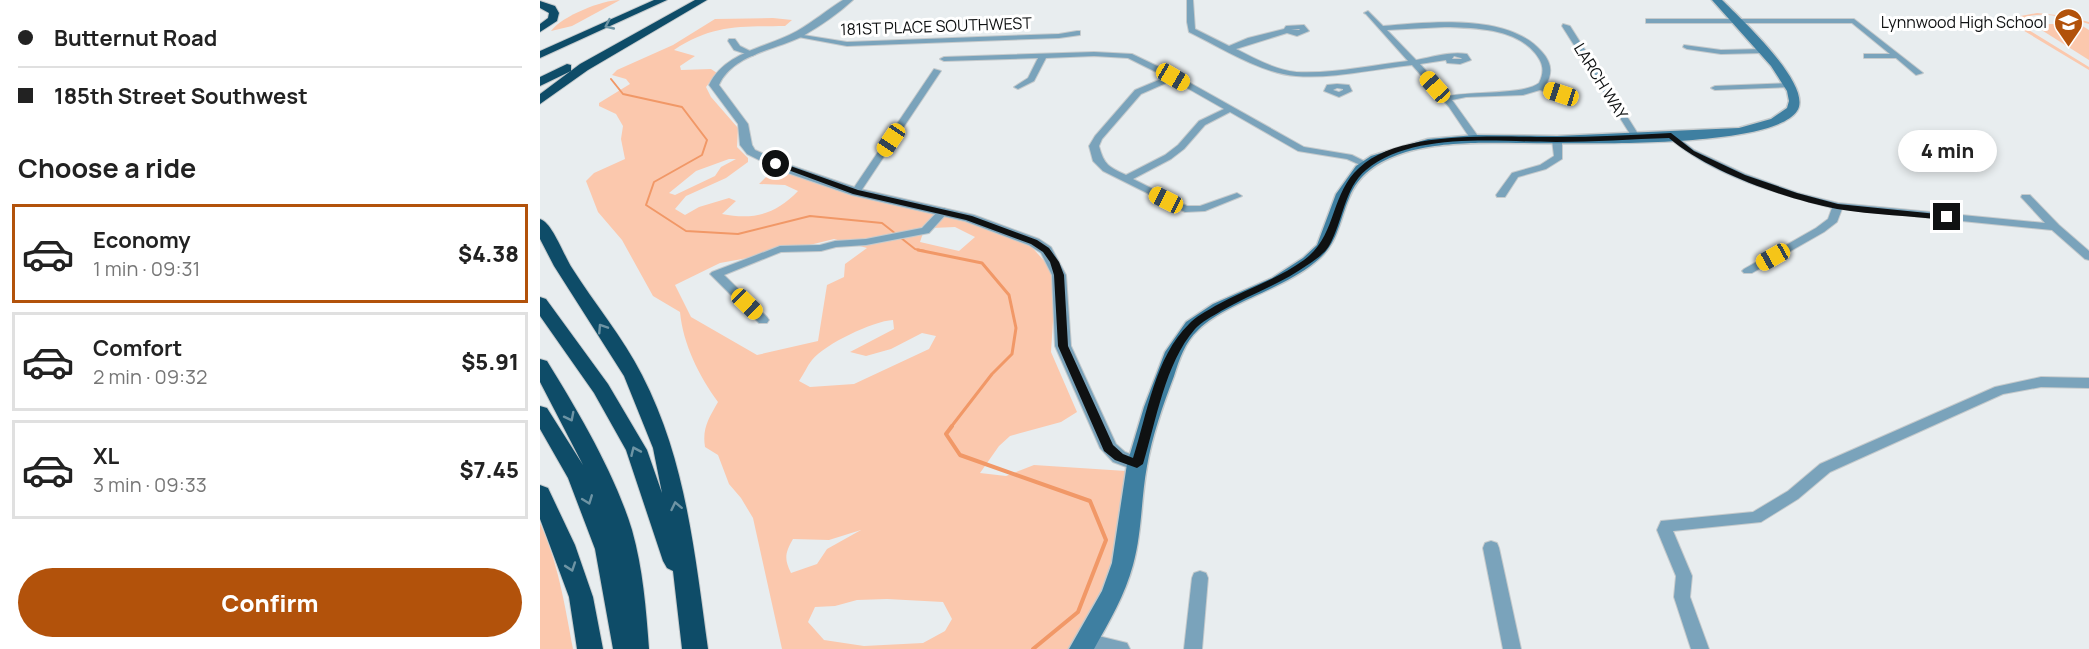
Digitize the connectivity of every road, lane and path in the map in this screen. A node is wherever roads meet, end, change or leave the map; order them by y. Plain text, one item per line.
1 (636, 0) edge
2 (662, 0) edge
3 (702, 0) edge
4 (849, 0) edge
5 (1190, 0) edge
6 (1717, 0) edge
7 (540, 4) edge
8 (679, 13) junction
9 (1368, 13) dead end
10 (1649, 21) dead end
11 (1737, 22) junction
12 (1566, 26) dead end
13 (1523, 27) dead end
14 (1382, 28) junction
15 (540, 29) edge
16 (1287, 32) dead end
17 (1510, 32) junction
18 (1077, 33) dead end
19 (797, 36) junction
20 (732, 40) dead end
21 (540, 42) edge
22 (949, 46) dead end
23 (1687, 47) dead end
24 (1230, 48) junction
25 (1763, 51) junction
26 (752, 54) junction
27 (540, 55) edge
28 (1043, 56) junction
29 (1867, 56) dead end
30 (1897, 56) junction
31 (1447, 58) dead end
32 (1411, 61) junction
33 (940, 66) junction
34 (1335, 72) junction
35 (1919, 73) dead end
36 (1173, 77) junction
37 (540, 81) edge
38 (1337, 86) dead end
39 (1790, 86) junction
40 (1018, 87) dead end
41 (1540, 87) junction
42 (1715, 88) dead end
43 (1561, 94) dead end
44 (1446, 99) junction
45 (540, 100) edge
46 (1230, 109) junction
47 (1671, 135) junction
48 (1636, 136) junction
49 (1470, 139) junction
50 (1557, 140) junction
51 (1367, 165) junction
52 (1126, 179) junction
53 (856, 192) junction
54 (1501, 195) dead end
55 (1237, 196) dead end
56 (2026, 197) dead end
57 (1838, 206) junction
58 (944, 211) junction
59 (540, 224) edge
60 (2055, 227) junction
61 (2089, 258) edge
62 (1748, 271) dead end
63 (540, 303) edge
64 (763, 320) dead end
65 (540, 366) edge
66 (2089, 383) edge
67 (540, 412) edge
68 (1137, 464) junction
69 (540, 494) edge
70 (1491, 548) dead end
71 (1200, 578) dead end
72 (694, 638) edge
73 (1083, 645) edge
74 (590, 649) edge
75 (626, 649) edge
76 (636, 649) edge
77 (1121, 649) edge
78 (1193, 649) edge
79 (1512, 649) edge
80 (1700, 649) edge

1 - 21 highway
2 -> 27 highway
3 - 8 highway
4 - 19 street
5 - 24 street
6 - 11 main road
7 - 15 highway
8 - 37 highway
8 - 45 highway
9 - 14 street
10 - 11 street
11 - 25 main road
11 - 30 street
12 - 48 street, LARCH WAY
13 - 17 street
14 - 17 street
14 - 32 street
16 - 24 street
17 - 41 street
18 - 19 street, 181ST PLACE SOUTHWEST
19 - 26 street
20 - 26 street
22 - 33 street
23 - 25 street
24 - 34 street
25 - 39 main road
26 - 53 street
28 - 33 street
28 - 36 street
28 - 40 street
29 - 30 street
30 - 35 street
31 - 32 street
32 - 34 street
32 - 44 street
33 - 53 street
34 - 38 street
36 - 46 street
36 - 52 street
39 - 42 street
39 - 47 main road, LARCH WAY
41 - 43 street
41 - 44 street
44 - 49 street
46 - 51 street
46 - 52 street
47 - 48 main road, LARCH WAY
47 - 57 street
48 - 50 main road, LARCH WAY
49 - 50 main road, LARCH WAY
49 - 51 main road, LARCH WAY
50 - 54 street
51 - 68 main road, LARCH WAY
52 - 55 street
53 - 58 street
56 - 60 street
57 - 60 street
57 - 62 street
58 - 64 street
58 - 68 street
72 -> 59 highway
60 - 61 street
72 -> 63 highway
65 -> 76 highway
66 - 80 street
67 -> 75 highway
68 - 73 main road, LARCH WAY
69 -> 74 highway
70 - 79 street
71 - 78 street
73 - 77 street

